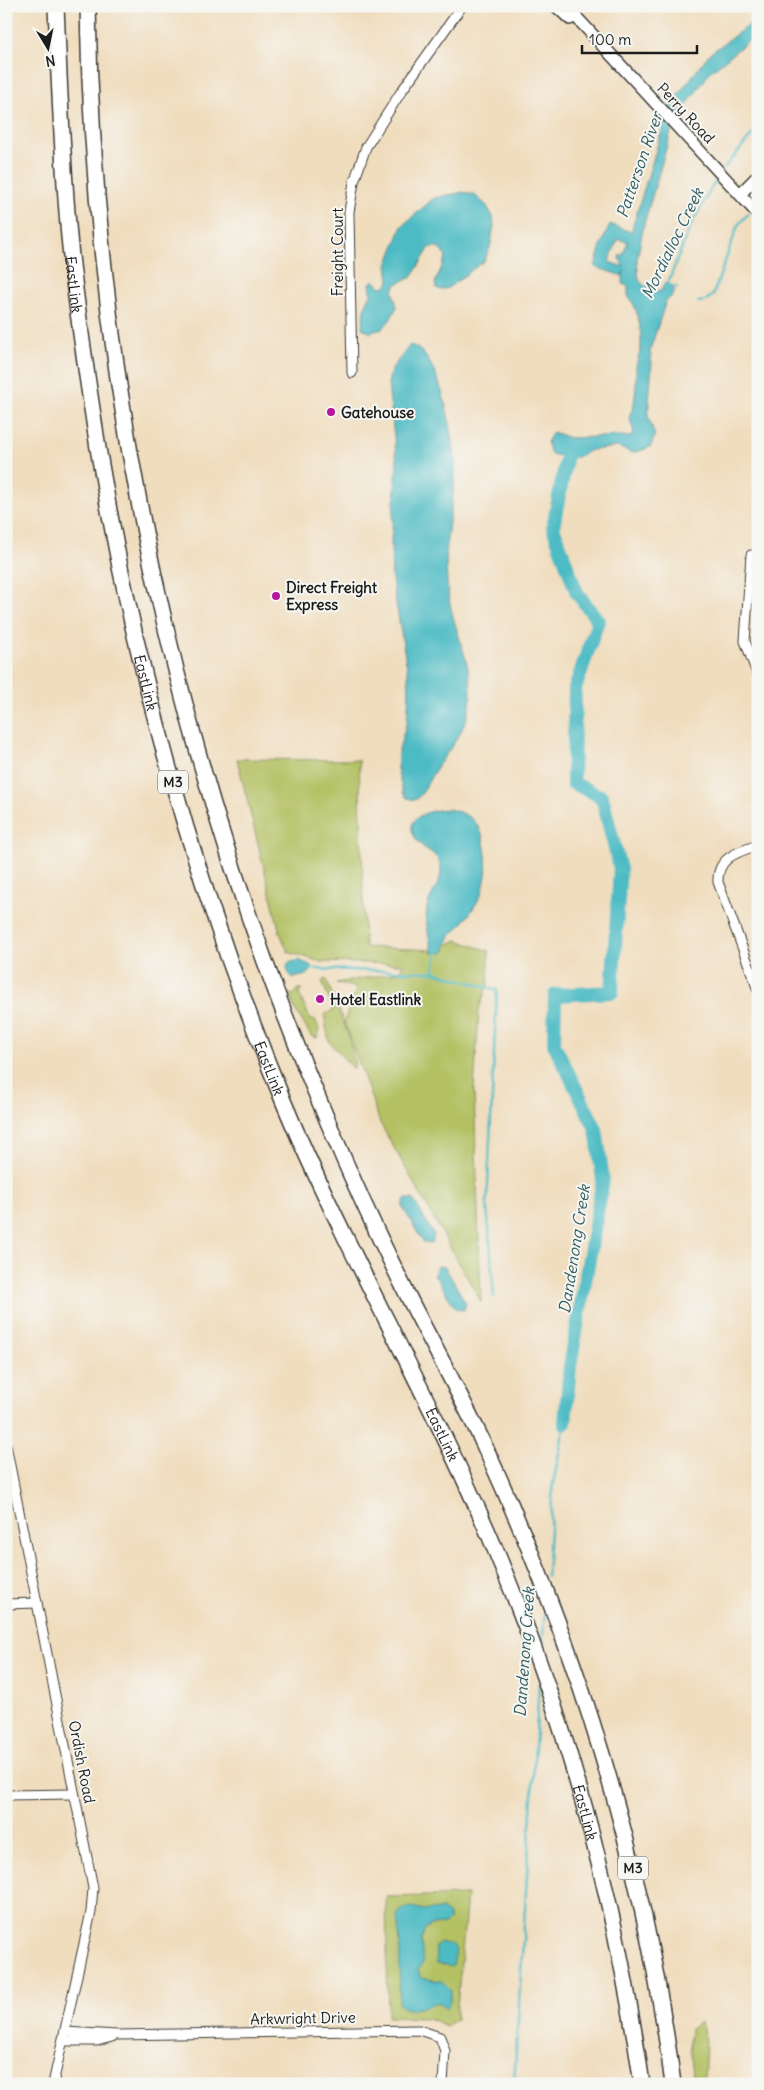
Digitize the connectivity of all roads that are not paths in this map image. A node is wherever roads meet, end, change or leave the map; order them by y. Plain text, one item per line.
1 (56, 6) edge
2 (88, 6) edge
3 (556, 6) edge
4 (566, 6) edge
5 (461, 8) edge
6 (590, 34) junction
7 (758, 176) edge
8 (741, 193) junction
9 (758, 214) edge
10 (352, 373) dead end
11 (751, 555) dead end
12 (758, 676) edge
13 (758, 845) edge
14 (758, 990) edge
15 (6, 1445) edge
16 (38, 1603) junction
17 (6, 1604) edge
18 (74, 1794) junction
19 (6, 1795) edge
20 (65, 2032) junction
21 (117, 2035) junction
22 (63, 2041) junction
23 (53, 2084) edge
24 (443, 2084) edge
25 (640, 2084) edge
26 (673, 2084) edge

1 - 25 highway, EastLink / M3
2 - 26 highway, EastLink / M3
3 - 6 main road, Perry Road
4 - 6 main road, Perry Road
5 - 10 street, Freight Court
6 - 8 main road, Perry Road
7 - 8 main road
8 - 9 main road, Perry Road
11 - 12 street
13 - 14 street
15 - 16 street, Ordish Road
16 - 17 street
16 - 18 street, Ordish Road
18 - 19 street
18 - 20 street, Ordish Road
20 - 21 street, Arkwright Drive
20 - 22 street, Ordish Road
21 - 22 street, Arkwright Drive
21 - 24 street, Arkwright Drive
22 - 23 street, Ordish Road

